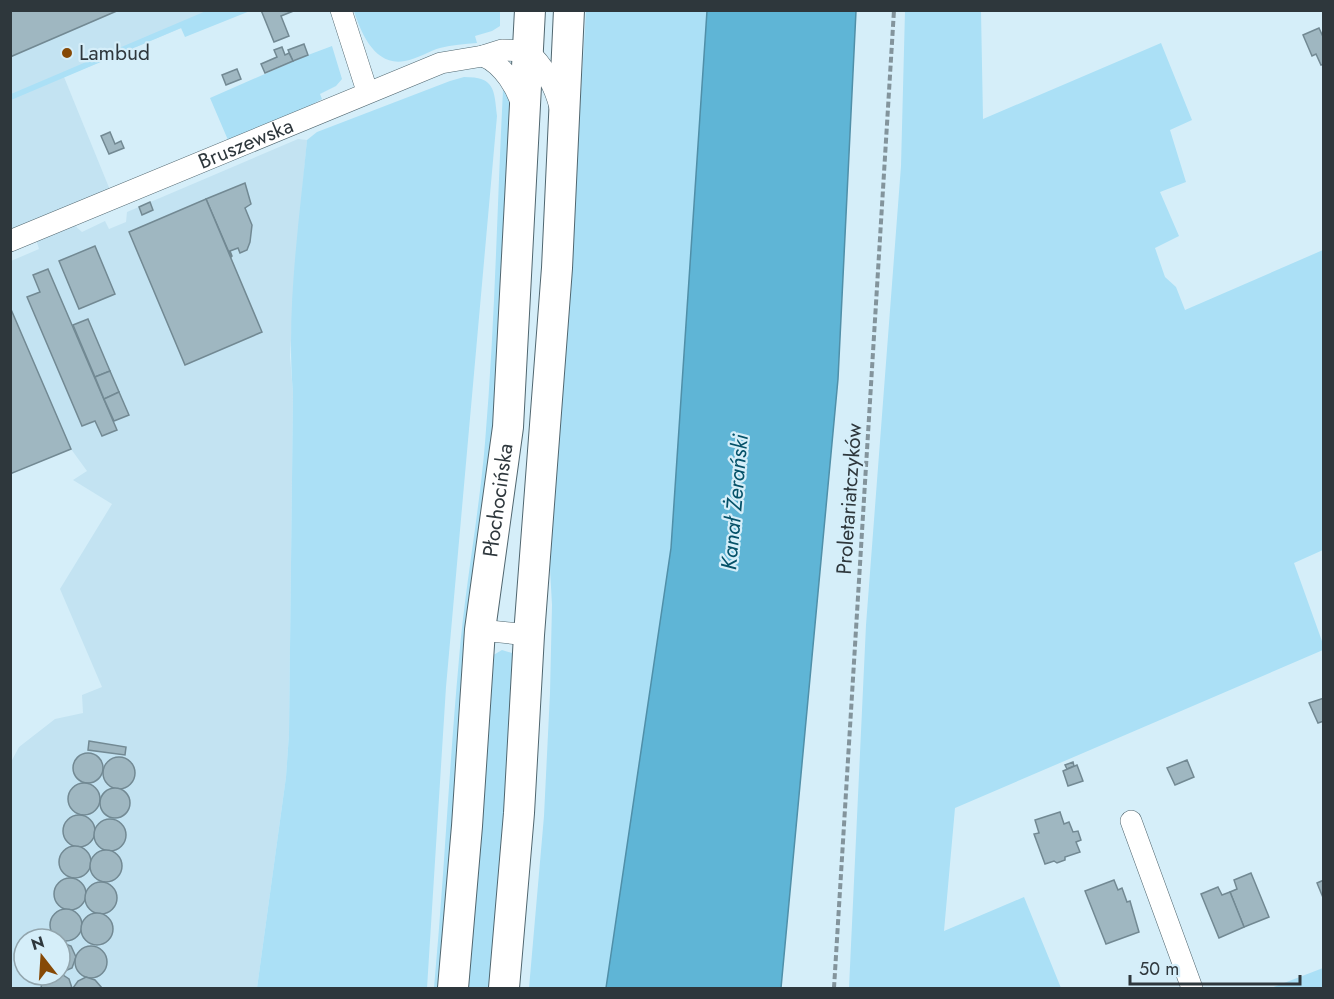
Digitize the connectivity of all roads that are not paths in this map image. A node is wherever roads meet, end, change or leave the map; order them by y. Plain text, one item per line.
1 (341, 10) edge
2 (530, 10) edge
3 (569, 10) edge
4 (527, 51) junction
5 (483, 56) junction
6 (367, 91) junction
7 (524, 114) junction
8 (563, 119) junction
9 (10, 241) edge
10 (480, 630) junction
11 (529, 635) junction
12 (1131, 821) dead end
13 (453, 988) edge
14 (504, 988) edge
15 (1192, 988) edge

1 - 6 street
2 - 4 main road, Płochocińska
3 - 8 main road, Płochocińska
4 - 5 street, Bruszewska
4 - 7 main road, Płochocińska
4 - 8 street
5 - 6 street, Bruszewska
5 - 7 street
6 - 9 street, Bruszewska
7 - 10 main road, Płochocińska
8 - 11 main road, Płochocińska
10 - 11 street
10 - 13 main road, Płochocińska
11 - 14 main road, Płochocińska
12 - 15 street

